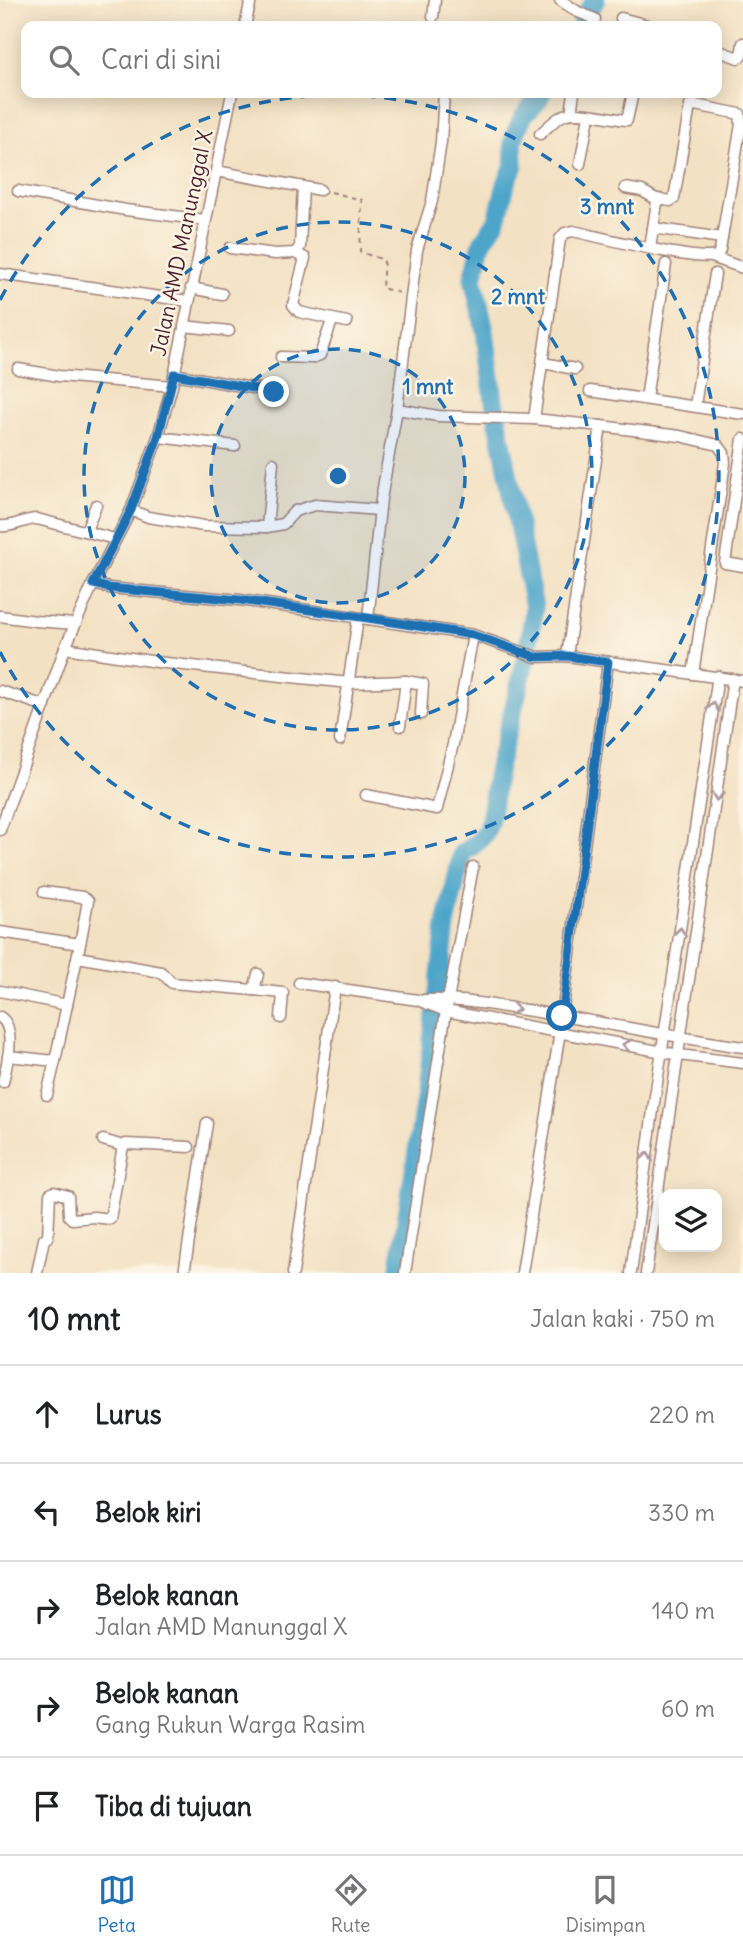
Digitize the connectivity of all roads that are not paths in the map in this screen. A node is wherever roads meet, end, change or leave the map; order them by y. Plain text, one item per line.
1 (251, 0) edge
2 (435, 0) edge
3 (560, 0) edge
4 (433, 18) dead end
5 (621, 18) dead end
6 (245, 21) edge
7 (592, 21) edge
8 (633, 21) edge
9 (743, 43) edge
10 (722, 52) edge
11 (232, 98) edge
12 (444, 98) edge
13 (572, 98) edge
14 (632, 98) edge
15 (571, 113) junction
16 (589, 116) junction
17 (540, 134) dead end
18 (580, 164) dead end
19 (216, 171) junction
20 (303, 187) junction
21 (625, 188) dead end
22 (320, 190) road end
23 (18, 191) dead end
24 (658, 200) junction
25 (205, 220) junction
26 (653, 228) junction
27 (722, 238) junction
28 (230, 248) dead end
29 (650, 248) junction
30 (295, 253) junction
31 (712, 257) junction
32 (666, 264) dead end
33 (743, 268) edge
34 (0, 274) edge
35 (715, 274) dead end
36 (191, 288) junction
37 (222, 294) dead end
38 (188, 302) junction
39 (332, 321) junction
40 (347, 322) dead end
41 (184, 326) junction
42 (229, 331) dead end
43 (281, 357) dead end
44 (543, 363) junction
45 (18, 369) dead end
46 (575, 369) dead end
47 (174, 374) junction
48 (172, 386) junction
49 (590, 391) dead end
50 (274, 392) dead end
51 (646, 399) junction
52 (695, 406) junction
53 (397, 409) junction
54 (743, 414) edge
55 (534, 419) junction
56 (601, 426) junction
57 (158, 437) junction
58 (743, 439) edge
59 (234, 446) dead end
60 (273, 463) dead end
61 (96, 505) dead end
62 (131, 510) junction
63 (379, 510) junction
64 (0, 526) edge
65 (267, 527) junction
66 (86, 531) junction
67 (115, 539) junction
68 (743, 566) edge
69 (93, 584) junction
70 (0, 616) edge
71 (363, 618) junction
72 (75, 624) junction
73 (473, 635) junction
74 (65, 648) junction
75 (567, 656) junction
76 (608, 662) junction
77 (693, 674) junction
78 (718, 676) junction
79 (738, 680) edge
80 (406, 681) junction
81 (350, 683) junction
82 (0, 691) edge
83 (45, 706) junction
84 (421, 714) dead end
85 (400, 726) dead end
86 (340, 740) dead end
87 (0, 794) edge
88 (366, 795) dead end
89 (12, 799) junction
90 (0, 830) edge
91 (473, 867) dead end
92 (44, 892) dead end
93 (0, 932) edge
94 (80, 944) junction
95 (78, 957) junction
96 (258, 974) dead end
97 (299, 983) dead end
98 (335, 987) junction
99 (254, 990) junction
100 (0, 991) edge
101 (448, 998) junction
102 (418, 1000) junction
103 (68, 1004) junction
104 (446, 1011) junction
105 (562, 1016) junction
106 (0, 1017) edge
107 (281, 1018) dead end
108 (560, 1031) junction
109 (664, 1036) junction
110 (682, 1039) junction
111 (743, 1046) edge
112 (663, 1052) junction
113 (679, 1055) junction
114 (8, 1056) junction
115 (55, 1060) junction
116 (743, 1063) edge
117 (4, 1082) dead end
118 (47, 1095) dead end
119 (207, 1124) dead end
120 (103, 1140) dead end
121 (123, 1146) junction
122 (189, 1147) dead end
123 (640, 1210) junction
124 (656, 1213) junction
125 (37, 1273) edge
126 (184, 1273) edge
127 (293, 1273) edge
128 (405, 1273) edge
129 (522, 1273) edge
130 (631, 1273) edge
131 (646, 1273) edge

1 - 6 street
2 - 4 street
3 - 7 street
5 - 8 street
9 - 10 street
11 - 19 street, Jalan AMD Manunggal X
12 - 53 street
13 - 15 street
14 - 16 street
15 - 16 street
15 - 17 street
16 - 18 street
19 - 20 street
19 - 25 street, Jalan AMD Manunggal X
20 - 22 street
20 - 30 street
21 - 24 street
23 - 25 street
24 - 26 street
24 - 27 street
25 - 36 street, Jalan AMD Manunggal X
26 - 27 street
26 - 29 street
27 - 31 street
28 - 30 street
29 - 31 street
29 - 44 street
30 - 39 street
31 - 33 street
32 - 51 street
34 - 38 street
35 - 52 street
36 - 37 street
36 - 38 street, Jalan AMD Manunggal X
38 - 41 street, Jalan AMD Manunggal X
39 - 40 street
39 - 43 street
41 - 42 street
41 - 47 street, Jalan AMD Manunggal X
44 - 46 street
44 - 55 street
45 - 48 street
47 - 48 street, Jalan AMD Manunggal X
47 - 50 street
48 - 57 street, Jalan AMD Manunggal X
49 - 51 street
51 - 52 street
52 - 54 street
53 - 55 street
53 - 63 street
55 - 56 street
56 - 75 street
56 - 77 street
57 - 59 street
57 - 62 street, Jalan AMD Manunggal X
58 - 68 street
60 - 65 street
61 - 66 street
62 - 65 street
62 - 67 street, Jalan AMD Manunggal X
63 - 65 street
63 - 71 street
64 - 66 street
66 - 67 street
67 - 69 street, Jalan AMD Manunggal X
69 - 71 street
69 - 72 street, Jalan AMD Manunggal X
70 - 72 street
71 - 73 street
71 - 81 street
72 - 74 street, Jalan AMD Manunggal X
73 - 75 street
73 - 88 street
74 - 81 street
74 - 83 street, Jalan AMD Manunggal X
75 - 76 street
76 - 77 street
76 - 105 street
77 - 78 street
78 - 79 street
109 -> 78 street
79 -> 110 street
80 - 81 street
80 - 84 street
80 - 85 street
81 - 86 street
82 - 83 street
83 - 89 street, Jalan AMD Manunggal X
87 - 89 street
89 - 90 street, Jalan AMD Manunggal X
91 - 101 street
92 - 94 street
93 - 94 street
94 - 95 street
95 - 99 street
95 - 103 street
96 - 99 street
97 - 98 street
98 - 102 street
98 - 127 street
99 - 107 street
100 - 103 street
101 - 102 street
101 - 104 street
101 -> 105 street
102 - 104 street
103 - 115 street
104 - 108 street
104 - 128 street
105 - 108 street
105 - 109 street
106 - 114 street
112 -> 108 street
108 - 129 street
109 - 110 street
109 - 112 street
110 - 111 street
110 - 113 street
112 - 113 street
123 -> 112 street
113 - 116 street
113 - 124 street
114 - 115 street
114 - 117 street
115 - 118 street
119 - 126 street
120 - 121 street
121 - 122 street
121 - 125 street
123 - 124 street
123 - 130 street
124 - 131 street

